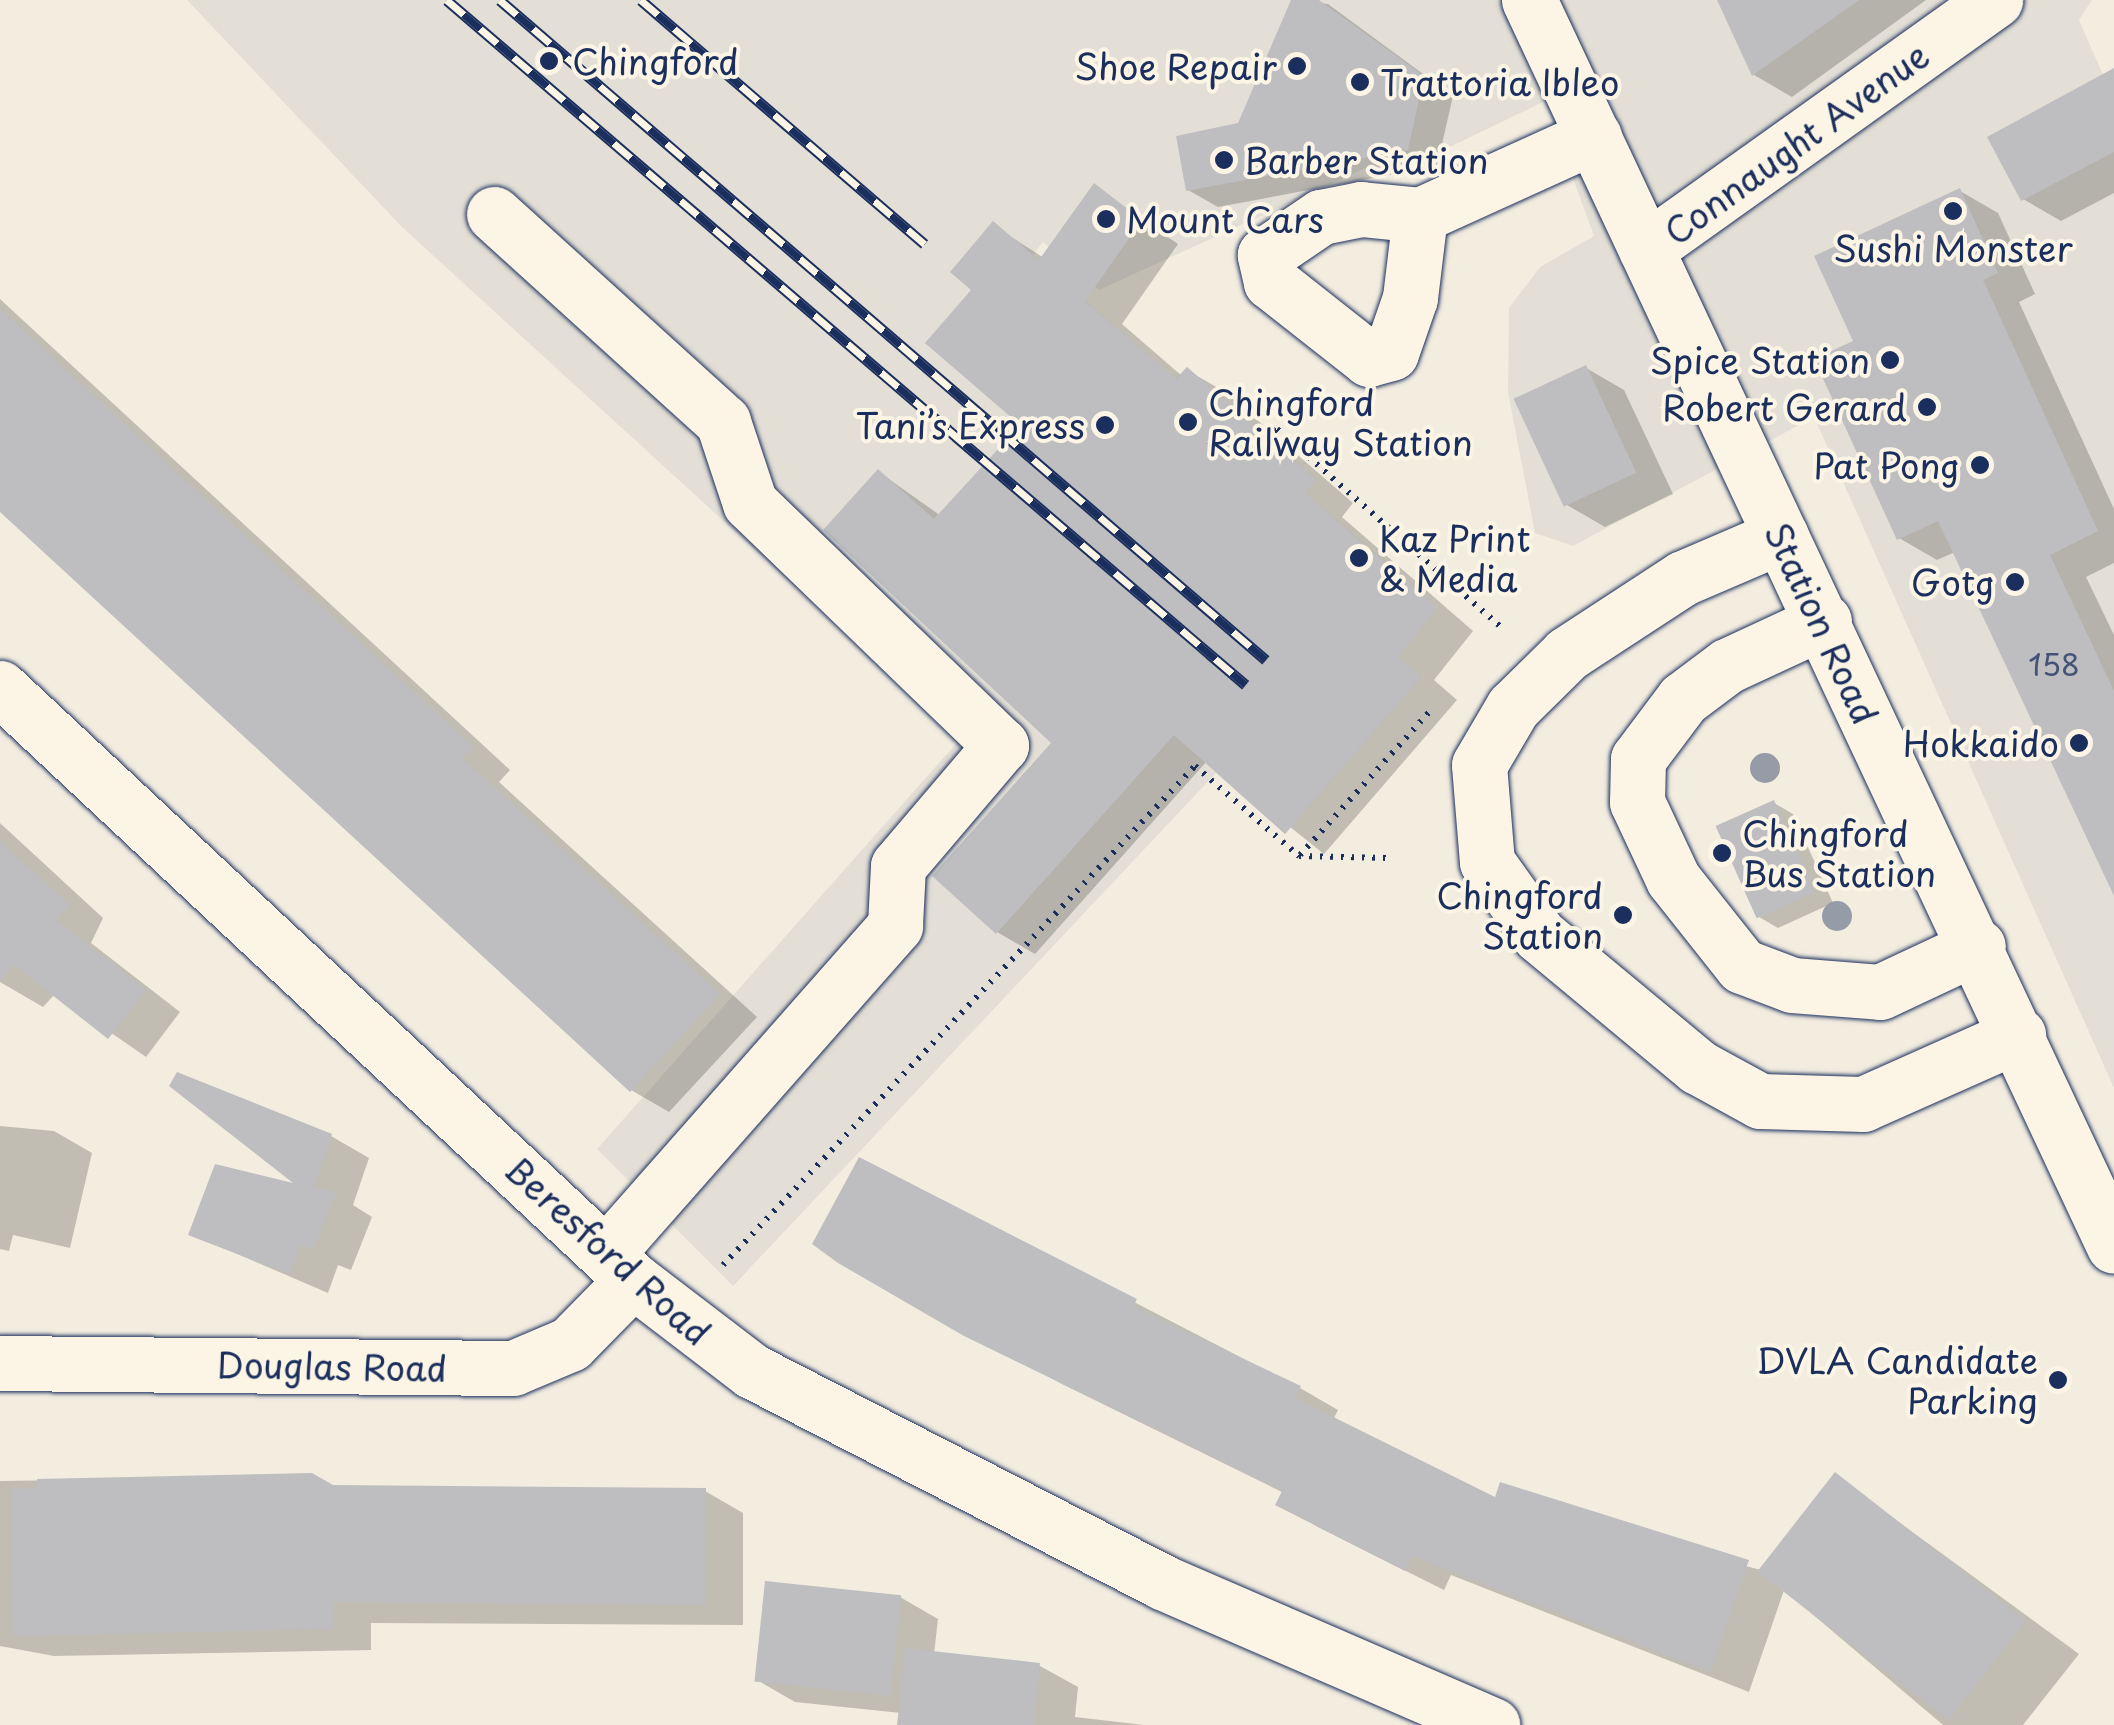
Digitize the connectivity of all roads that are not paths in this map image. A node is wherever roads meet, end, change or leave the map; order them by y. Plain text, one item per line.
1 (1529, 0) edge
2 (1994, 0) edge
3 (1594, 136) junction
4 (494, 214) dead end
5 (1420, 216) dead end
6 (1646, 249) junction
7 (1780, 536) junction
8 (1824, 621) junction
9 (0, 688) edge
10 (1978, 946) junction
11 (2018, 1034) junction
12 (2114, 1246) edge
13 (620, 1266) junction
14 (0, 1362) edge
15 (1492, 1725) edge

1 - 3 street, Station Road
2 - 6 street, Connaught Avenue
3 - 5 street
3 - 6 street, Station Road
4 - 13 street, Douglas Road
6 - 7 street, Station Road
7 - 8 street, Station Road
7 - 11 street
8 - 10 street, Station Road
8 - 10 street
9 - 13 street, Beresford Road
10 - 11 street, Station Road
11 - 12 street, Station Road
13 - 14 street, Douglas Road
13 - 15 street, Beresford Road

